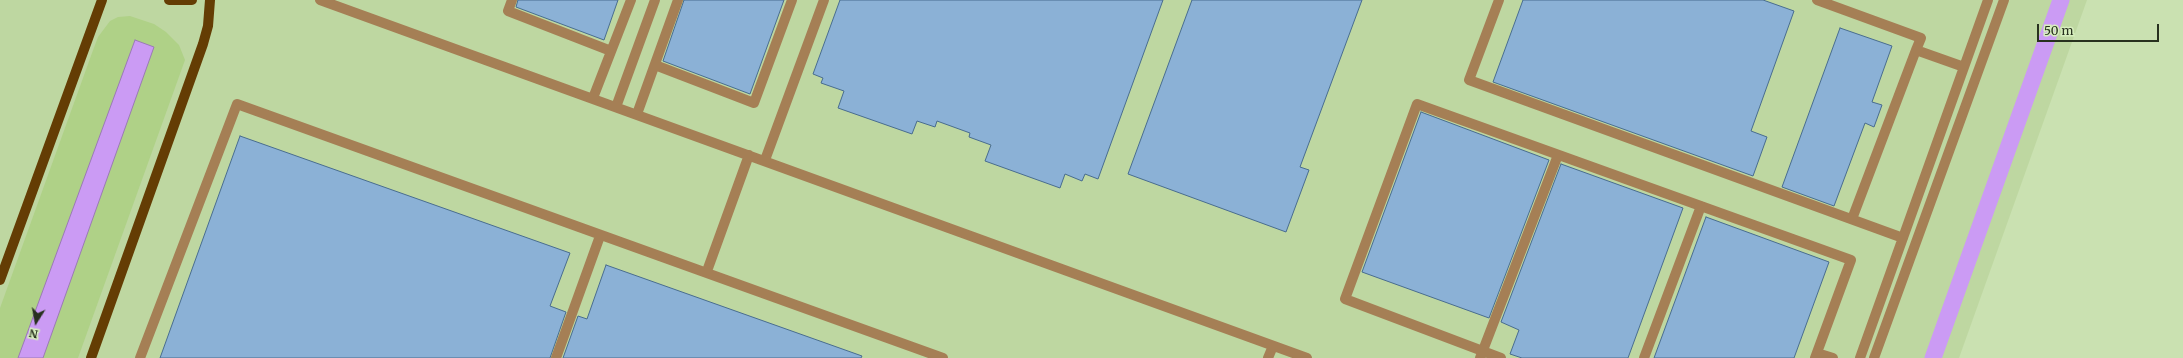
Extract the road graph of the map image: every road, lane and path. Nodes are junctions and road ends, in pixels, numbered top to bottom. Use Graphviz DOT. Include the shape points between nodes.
graph roads {
  1 [pos="102,0"];
  2 [pos="169,0"];
  3 [pos="192,0"];
  4 [pos="210,0"];
  5 [pos="320,0"];
  6 [pos="512,0"];
  7 [pos="631,0"];
  8 [pos="655,0"];
  9 [pos="678,0"];
  10 [pos="792,0"];
  11 [pos="824,0"];
  12 [pos="1499,0"];
  13 [pos="1817,0"];
  14 [pos="1988,0"];
  15 [pos="2004,0"];
  16 [pos="1916,50"];
  17 [pos="611,51"];
  18 [pos="655,66"];
  19 [pos="1964,67"];
  20 [pos="593,98"];
  21 [pos="616,107"];
  22 [pos="637,114"];
  23 [pos="749,154"];
  24 [pos="1558,155"];
  25 [pos="765,160"];
  26 [pos="1701,206"];
  27 [pos="1852,219"];
  28 [pos="600,236"];
  29 [pos="1903,238"];
  30 [pos="707,272"];
  31 [pos="0,280"];
  32 [pos="1273,346"];
  33 [pos="1482,354"];
  34 [pos="1816,355"];
  35 [pos="91,358"];
  36 [pos="140,358"];
  37 [pos="556,358"];
  38 [pos="943,358"];
  39 [pos="1268,358"];
  40 [pos="1307,358"];
  41 [pos="1502,358"];
  42 [pos="1644,358"];
  43 [pos="1833,358"];
  44 [pos="1860,358"];
  45 [pos="1874,358"];
  1 -- 31 [label="main road"];
  2 -- 3 [label="main road"];
  4 -- 35 [label="main road" via="204,39"];
  5 -- 20 [label="street"];
  6 -- 17 [label="street" via="508,11"];
  7 -- 17 [label="street"];
  8 -- 21 [label="street"];
  9 -- 18 [label="street"];
  10 -- 18 [label="street" via="754,103"];
  11 -- 25 [label="street"];
  12 -- 27 [label="street" via="1469,80"];
  13 -- 16 [label="street" via="1921,38"];
  14 -- 19 [label="street"];
  15 -- 45 [label="street"];
  16 -- 19 [label="street"];
  16 -- 27 [label="street"];
  17 -- 20 [label="street"];
  18 -- 22 [label="street"];
  19 -- 29 [label="street"];
  20 -- 21 [label="street"];
  21 -- 22 [label="street"];
  22 -- 23 [label="street"];
  23 -- 25 [label="street"];
  23 -- 30 [label="street"];
  24 -- 26 [label="street"];
  24 -- 33 [label="street"];
  24 -- 33 [label="street" via="1417,104 1345,299"];
  25 -- 32 [label="street"];
  26 -- 34 [label="street" via="1851,260"];
  26 -- 42 [label="street"];
  27 -- 29 [label="street"];
  28 -- 30 [label="street"];
  28 -- 36 [label="street" via="237,104"];
  28 -- 37 [label="street"];
  29 -- 44 [label="street"];
  30 -- 38 [label="street"];
  32 -- 39 [label="street"];
  32 -- 40 [label="street"];
  33 -- 41 [label="street"];
  34 -- 43 [label="street"];
}
